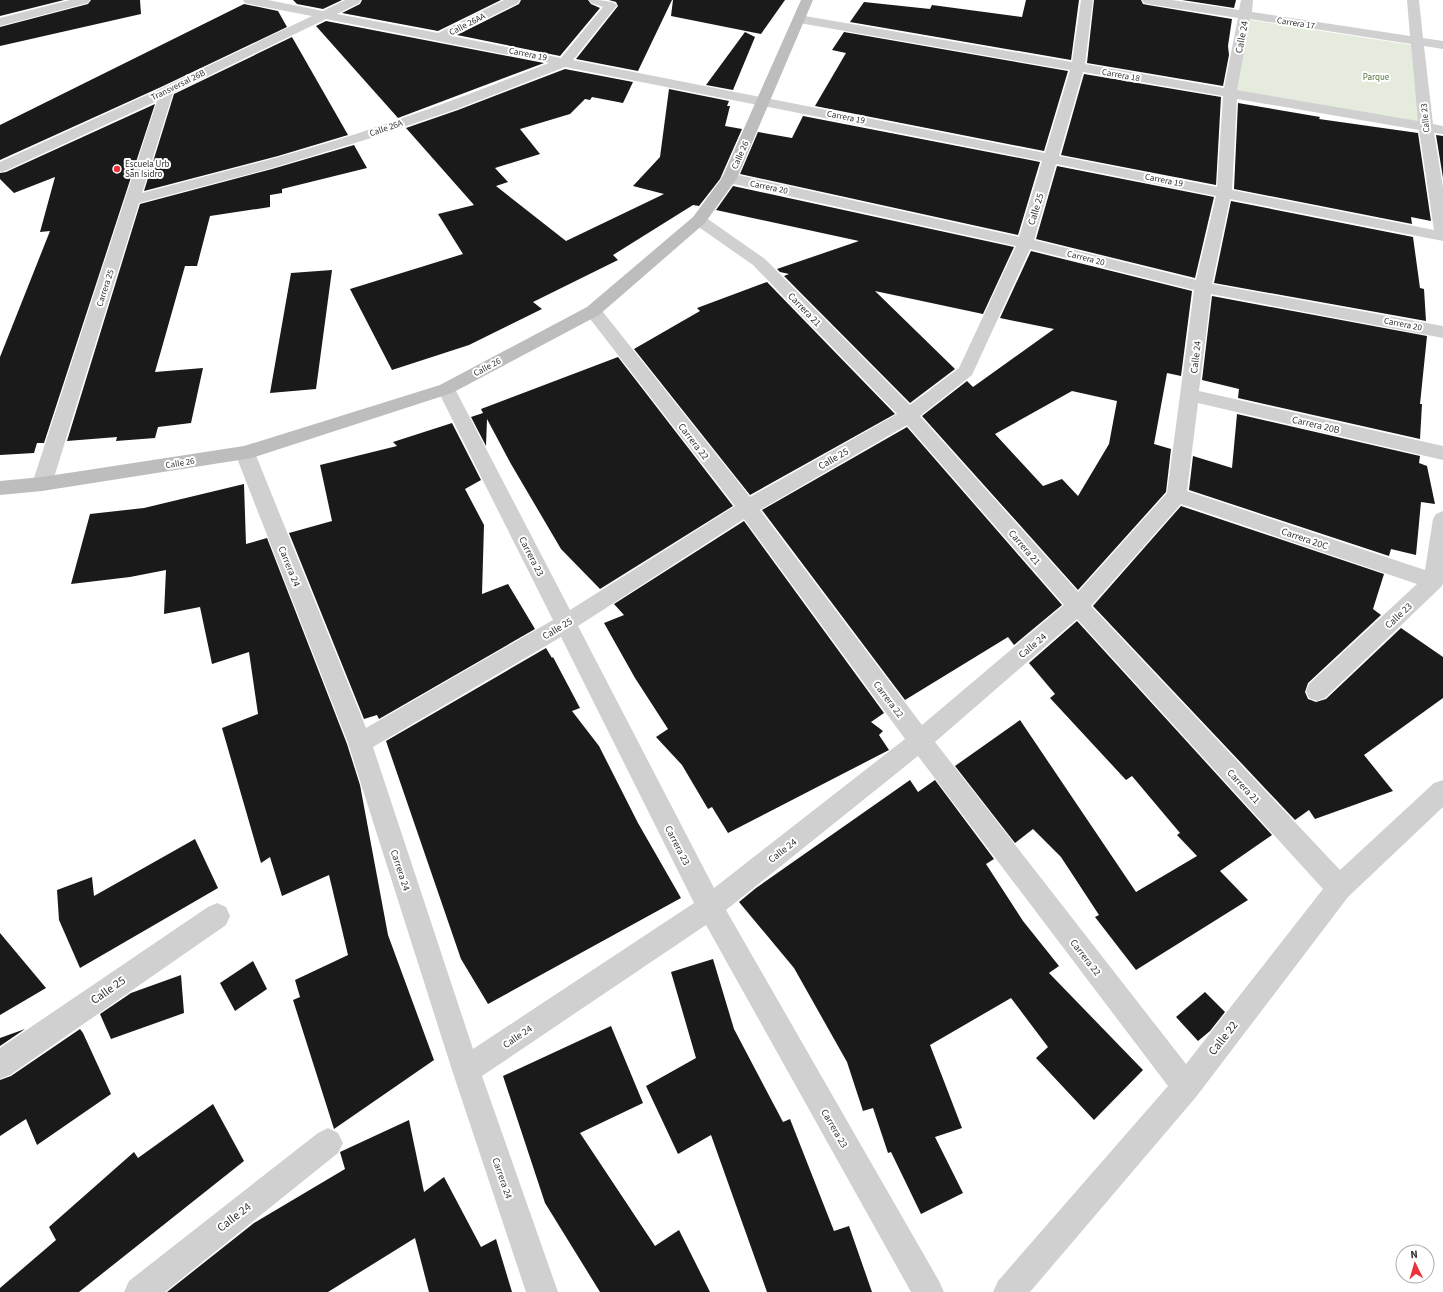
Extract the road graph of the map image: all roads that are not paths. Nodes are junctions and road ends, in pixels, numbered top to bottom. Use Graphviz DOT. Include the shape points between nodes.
graph roads {
  1 [pos="84,0"];
  2 [pos="248,0"];
  3 [pos="355,0"];
  4 [pos="514,0"];
  5 [pos="595,0"];
  6 [pos="807,0"];
  7 [pos="1087,0"];
  8 [pos="1148,0"];
  9 [pos="1413,0"];
  10 [pos="1246,8"];
  11 [pos="322,16"];
  12 [pos="799,19"];
  13 [pos="0,22"];
  14 [pos="441,37"];
  15 [pos="1418,42"];
  16 [pos="1443,46"];
  17 [pos="565,62"];
  18 [pos="1078,67"];
  19 [pos="167,91"];
  20 [pos="1230,93"];
  21 [pos="764,101"];
  22 [pos="1426,127"];
  23 [pos="1443,130"];
  24 [pos="1050,158"];
  25 [pos="0,168"];
  26 [pos="729,178"];
  27 [pos="1224,192"];
  28 [pos="132,200"];
  29 [pos="698,220"];
  30 [pos="1443,235"];
  31 [pos="1025,244"];
  32 [pos="1203,287"];
  33 [pos="593,311"];
  34 [pos="1443,332"];
  35 [pos="446,389"];
  36 [pos="1190,395"];
  37 [pos="909,415"];
  38 [pos="245,453"];
  39 [pos="1443,453"];
  40 [pos="42,484"];
  41 [pos="0,488"];
  42 [pos="1177,495"];
  43 [pos="746,508"];
  44 [pos="1443,519"];
  45 [pos="1434,581"];
  46 [pos="1078,606"];
  47 [pos="566,623"];
  48 [pos="1316,691"];
  49 [pos="920,741"];
  50 [pos="360,743"];
  51 [pos="1443,791"];
  52 [pos="1339,888"];
  53 [pos="710,907"];
  54 [pos="217,916"];
  55 [pos="0,1065"];
  56 [pos="466,1070"];
  57 [pos="1186,1087"];
  58 [pos="328,1143"];
  59 [pos="140,1292"];
  60 [pos="542,1292"];
  61 [pos="928,1292"];
  62 [pos="1009,1292"];
  1 -- 13 [label="street"];
  2 -- 11 [label="street, Carrera 19"];
  3 -- 11 [label="street, Transversal 26B"];
  4 -- 14 [label="street, Calle 26AA"];
  5 -- 17 [label="street" via="611,4"];
  6 -- 12 [label="main road, Calle 26"];
  7 -- 18 [label="street, Calle 25"];
  8 -- 10 [label="street, Carrera 17"];
  9 -- 15 [label="street, Calle 23"];
  10 -- 15 [label="street, Carrera 17"];
  10 -- 20 [label="street, Calle 24"];
  11 -- 14 [label="street, Carrera 19"];
  11 -- 19 [label="street, Transversal 26B"];
  12 -- 18 [label="street, Carrera 18"];
  12 -- 21 [label="main road, Calle 26"];
  14 -- 17 [label="street, Carrera 19"];
  15 -- 16 [label="street, Carrera 17"];
  15 -- 22 [label="street, Calle 23"];
  17 -- 21 [label="street, Carrera 19"];
  17 -- 28 [label="street, Calle 26A" via="452,106 363,136 267,165"];
  18 -- 20 [label="street, Carrera 18"];
  18 -- 24 [label="street, Calle 25"];
  19 -- 25 [label="street, Transversal 26B"];
  19 -- 28 [label="street, Carrera 25"];
  20 -- 22 [label="street, Carrera 18"];
  20 -- 27 [label="street, Calle 24"];
  21 -- 24 [label="street, Carrera 19"];
  21 -- 26 [label="main road, Calle 26"];
  22 -- 23 [label="street, Carrera 18"];
  22 -- 30 [label="street, Calle 23"];
  24 -- 27 [label="street, Carrera 19"];
  24 -- 31 [label="street, Calle 25"];
  26 -- 29 [label="main road, Calle 26"];
  26 -- 31 [label="street, Carrera 20"];
  27 -- 30 [label="street, Carrera 19"];
  27 -- 32 [label="street, Calle 24"];
  28 -- 40 [label="street, Carrera 25"];
  29 -- 33 [label="main road, Calle 26"];
  29 -- 37 [label="street, Carrera 21" via="759,262"];
  31 -- 32 [label="street, Carrera 20"];
  31 -- 37 [label="street, Calle 25" via="966,371"];
  32 -- 34 [label="street, Carrera 20"];
  32 -- 36 [label="street, Calle 24"];
  33 -- 35 [label="main road, Calle 26"];
  33 -- 43 [label="street, Carrera 22"];
  35 -- 38 [label="main road, Calle 26"];
  35 -- 47 [label="street, Carrera 23"];
  36 -- 39 [label="street, Carrera 20B"];
  36 -- 42 [label="street, Calle 24"];
  37 -- 43 [label="street, Calle 25"];
  37 -- 46 [label="street, Carrera 21"];
  38 -- 40 [label="main road, Calle 26"];
  38 -- 50 [label="street, Carrera 24"];
  40 -- 41 [label="main road, Calle 26"];
  42 -- 45 [label="street, Carrera 20C"];
  42 -- 46 [label="street, Calle 24"];
  43 -- 47 [label="street, Calle 25"];
  43 -- 49 [label="street, Carrera 22"];
  44 -- 45 [label="street"];
  45 -- 48 [label="street, Calle 23"];
  46 -- 49 [label="street, Calle 24"];
  46 -- 52 [label="street, Carrera 21"];
  47 -- 50 [label="street, Calle 25"];
  47 -- 53 [label="street, Carrera 23"];
  49 -- 53 [label="street, Calle 24"];
  49 -- 57 [label="street, Carrera 22"];
  50 -- 56 [label="street, Carrera 24"];
  51 -- 52 [label="street, Calle 22"];
  52 -- 57 [label="street, Calle 22"];
  53 -- 56 [label="street, Calle 24"];
  53 -- 61 [label="street, Carrera 23"];
  54 -- 55 [label="street, Calle 25"];
  56 -- 60 [label="street, Carrera 24"];
  57 -- 62 [label="street, Calle 22"];
  58 -- 59 [label="street, Calle 24"];
}
